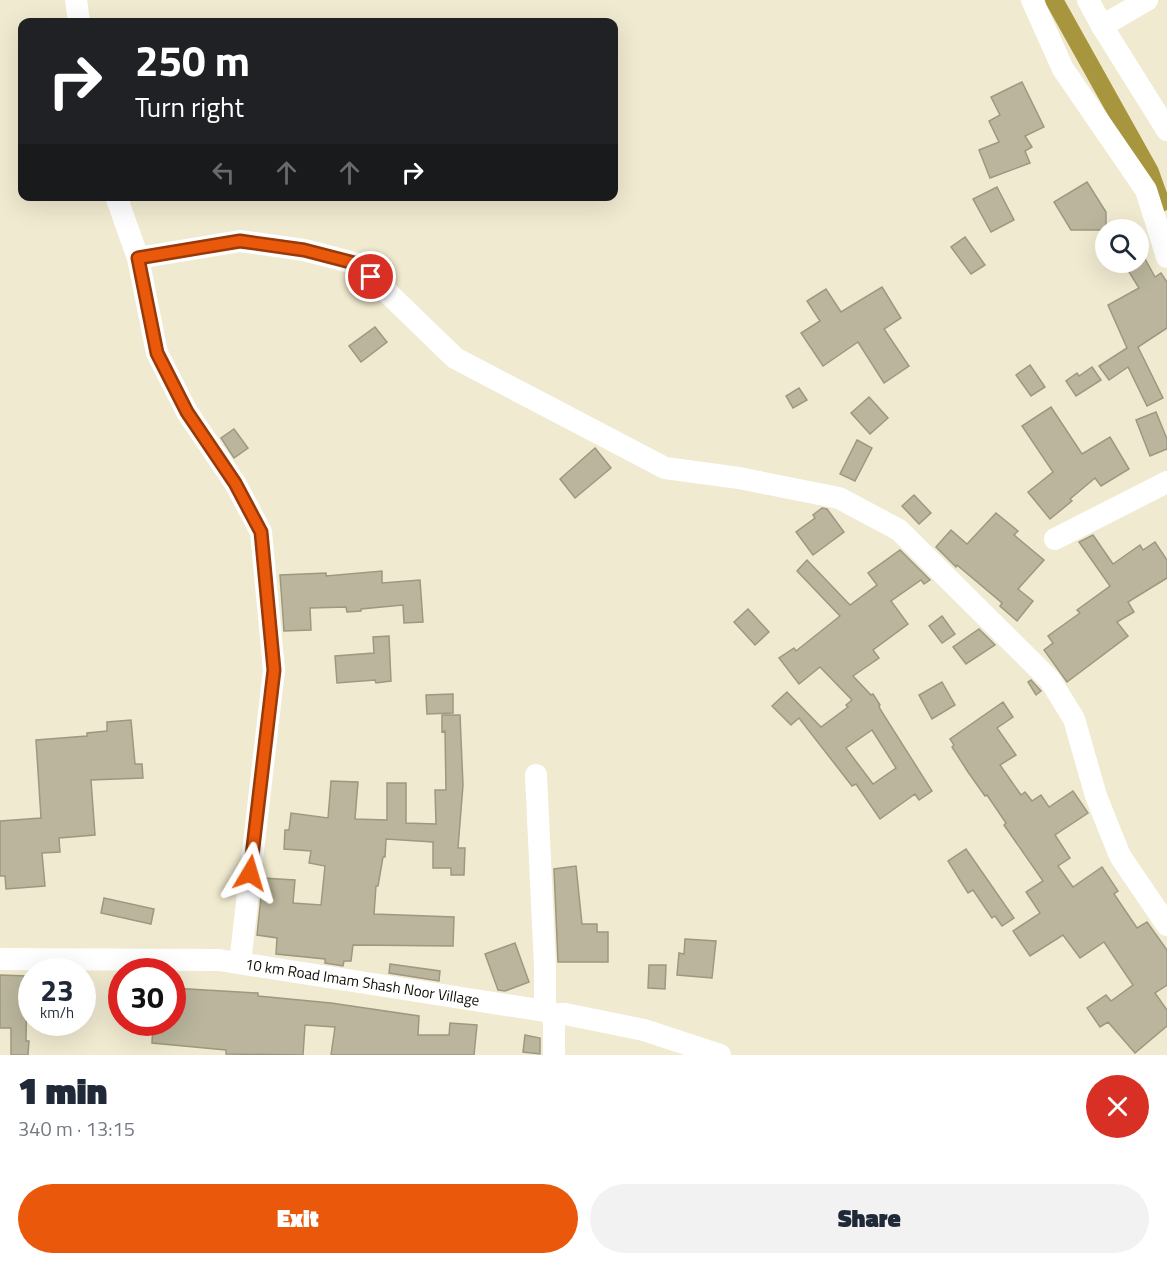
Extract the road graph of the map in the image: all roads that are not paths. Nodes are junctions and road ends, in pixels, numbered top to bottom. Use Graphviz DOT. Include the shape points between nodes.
graph roads {
  1 [pos="76,0"];
  2 [pos="1032,0"];
  3 [pos="1088,0"];
  4 [pos="1148,0"];
  5 [pos="78,18"];
  6 [pos="1102,26"];
  7 [pos="1167,130"];
  8 [pos="118,201"];
  9 [pos="1167,257"];
  10 [pos="138,258"];
  11 [pos="1167,482"];
  12 [pos="1055,539"];
  13 [pos="536,775"];
  14 [pos="1167,925"];
  15 [pos="0,958"];
  16 [pos="240,963"];
  17 [pos="549,1012"];
  18 [pos="554,1055"];
  19 [pos="720,1055"];
  1 -- 5 [label="street"];
  2 -- 9 [label="street" via="1063,69 1146,190"];
  3 -- 6 [label="street"];
  4 -- 6 [label="street"];
  6 -- 7 [label="street"];
  8 -- 10 [label="street"];
  10 -- 14 [label="street" via="240,241 304,250 358,264 455,358 665,468 839,498 899,530 1050,680 1074,719 1096,796 1120,856"];
  10 -- 16 [label="street" via="157,353 187,412 235,483 261,532 274,670"];
  11 -- 12 [label="street"];
  13 -- 17 [label="street"];
  15 -- 16 [label="street, 10 km Road Imam Shash Noor Village"];
  16 -- 17 [label="street, 10 km Road Imam Shash Noor Village"];
  17 -- 18 [label="street"];
  17 -- 19 [label="street, 10 km Road Imam Shash Noor Village" via="644,1030"];
}
